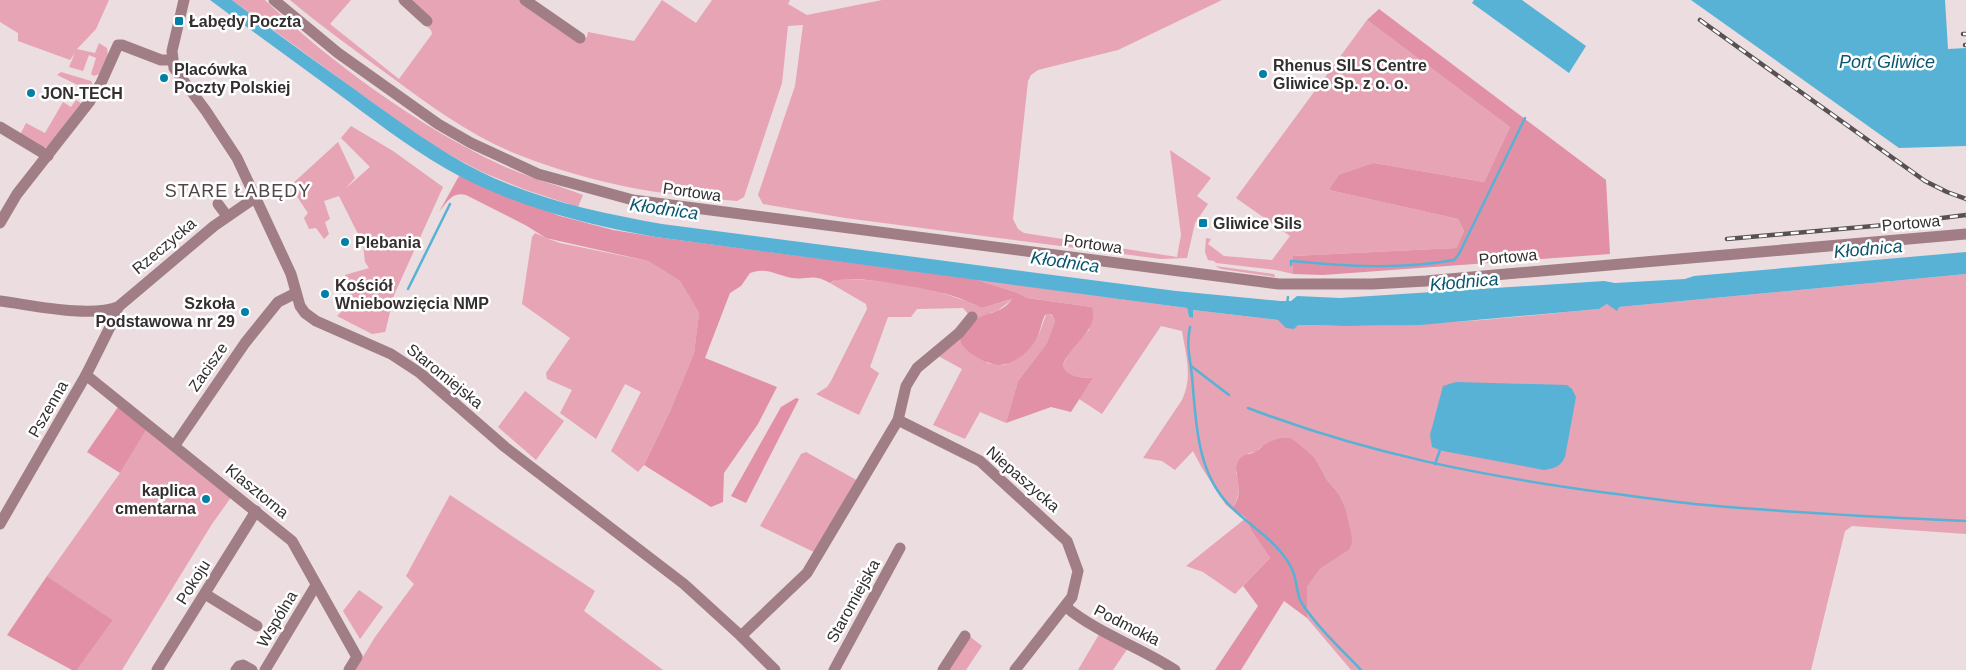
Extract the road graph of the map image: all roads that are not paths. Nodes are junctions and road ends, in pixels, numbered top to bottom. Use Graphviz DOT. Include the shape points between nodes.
graph roads {
  1 [pos="184,0"];
  2 [pos="274,0"];
  3 [pos="404,0"];
  4 [pos="525,0"];
  5 [pos="427,21"];
  6 [pos="580,38"];
  7 [pos="172,60"];
  8 [pos="0,127"];
  9 [pos="48,156"];
  10 [pos="256,197"];
  11 [pos="218,204"];
  12 [pos="227,216"];
  13 [pos="0,223"];
  14 [pos="1966,234"];
  15 [pos="296,293"];
  16 [pos="0,302"];
  17 [pos="118,307"];
  18 [pos="972,318"];
  19 [pos="86,375"];
  20 [pos="898,420"];
  21 [pos="174,445"];
  22 [pos="256,511"];
  23 [pos="0,524"];
  24 [pos="900,548"];
  25 [pos="316,585"];
  26 [pos="205,594"];
  27 [pos="1066,607"];
  28 [pos="257,626"];
  29 [pos="741,636"];
  30 [pos="965,636"];
  31 [pos="158,670"];
  32 [pos="236,670"];
  33 [pos="252,670"];
  34 [pos="266,670"];
  35 [pos="349,670"];
  36 [pos="774,670"];
  37 [pos="834,670"];
  38 [pos="943,670"];
  39 [pos="1016,670"];
  40 [pos="1175,670"];
  1 -- 7 [label="street"];
  2 -- 14 [label="street, Portowa" via="352,64 471,143 538,174 633,200 1279,284 1426,281"];
  3 -- 5 [label="street"];
  4 -- 6 [label="street"];
  7 -- 9 [label="street" via="161,60 118,45 95,93"];
  7 -- 10 [label="street, Staromiejska" via="174,68 237,158"];
  8 -- 9 [label="street"];
  9 -- 13 [label="street" via="17,194"];
  10 -- 12 [label="street, Rzeczycka"];
  10 -- 15 [label="street, Staromiejska" via="291,274"];
  11 -- 12 [label="street"];
  12 -- 17 [label="street, Rzeczycka"];
  15 -- 21 [label="street, Zacisze" via="278,302 244,343"];
  15 -- 29 [label="street, Staromiejska" via="301,309 310,318 379,348 420,373 516,456 684,584"];
  16 -- 17 [label="street" via="78,311"];
  17 -- 19 [label="street, Pszenna"];
  18 -- 20 [label="street" via="918,368 906,386"];
  19 -- 21 [label="street, Klasztorna"];
  19 -- 23 [label="street, Pszenna"];
  20 -- 27 [label="street, Niepaszycka" via="980,461 1067,541 1078,571 1072,597"];
  20 -- 29 [label="street" via="807,573"];
  21 -- 22 [label="street, Klasztorna"];
  22 -- 25 [label="street, Klasztorna" via="292,541"];
  22 -- 26 [label="street, Pokoju"];
  24 -- 37 [label="street, Staromiejska"];
  25 -- 34 [label="street, Wspólna"];
  25 -- 35 [label="street, Klasztorna" via="357,657"];
  26 -- 28 [label="street"];
  26 -- 31 [label="street, Pokoju"];
  27 -- 39 [label="street, Niepaszycka"];
  27 -- 40 [label="street, Podmokła" via="1090,625"];
  29 -- 36 [label="street, Staromiejska"];
  30 -- 38 [label="street"];
  32 -- 33 [label="street" via="243,665"];
}
